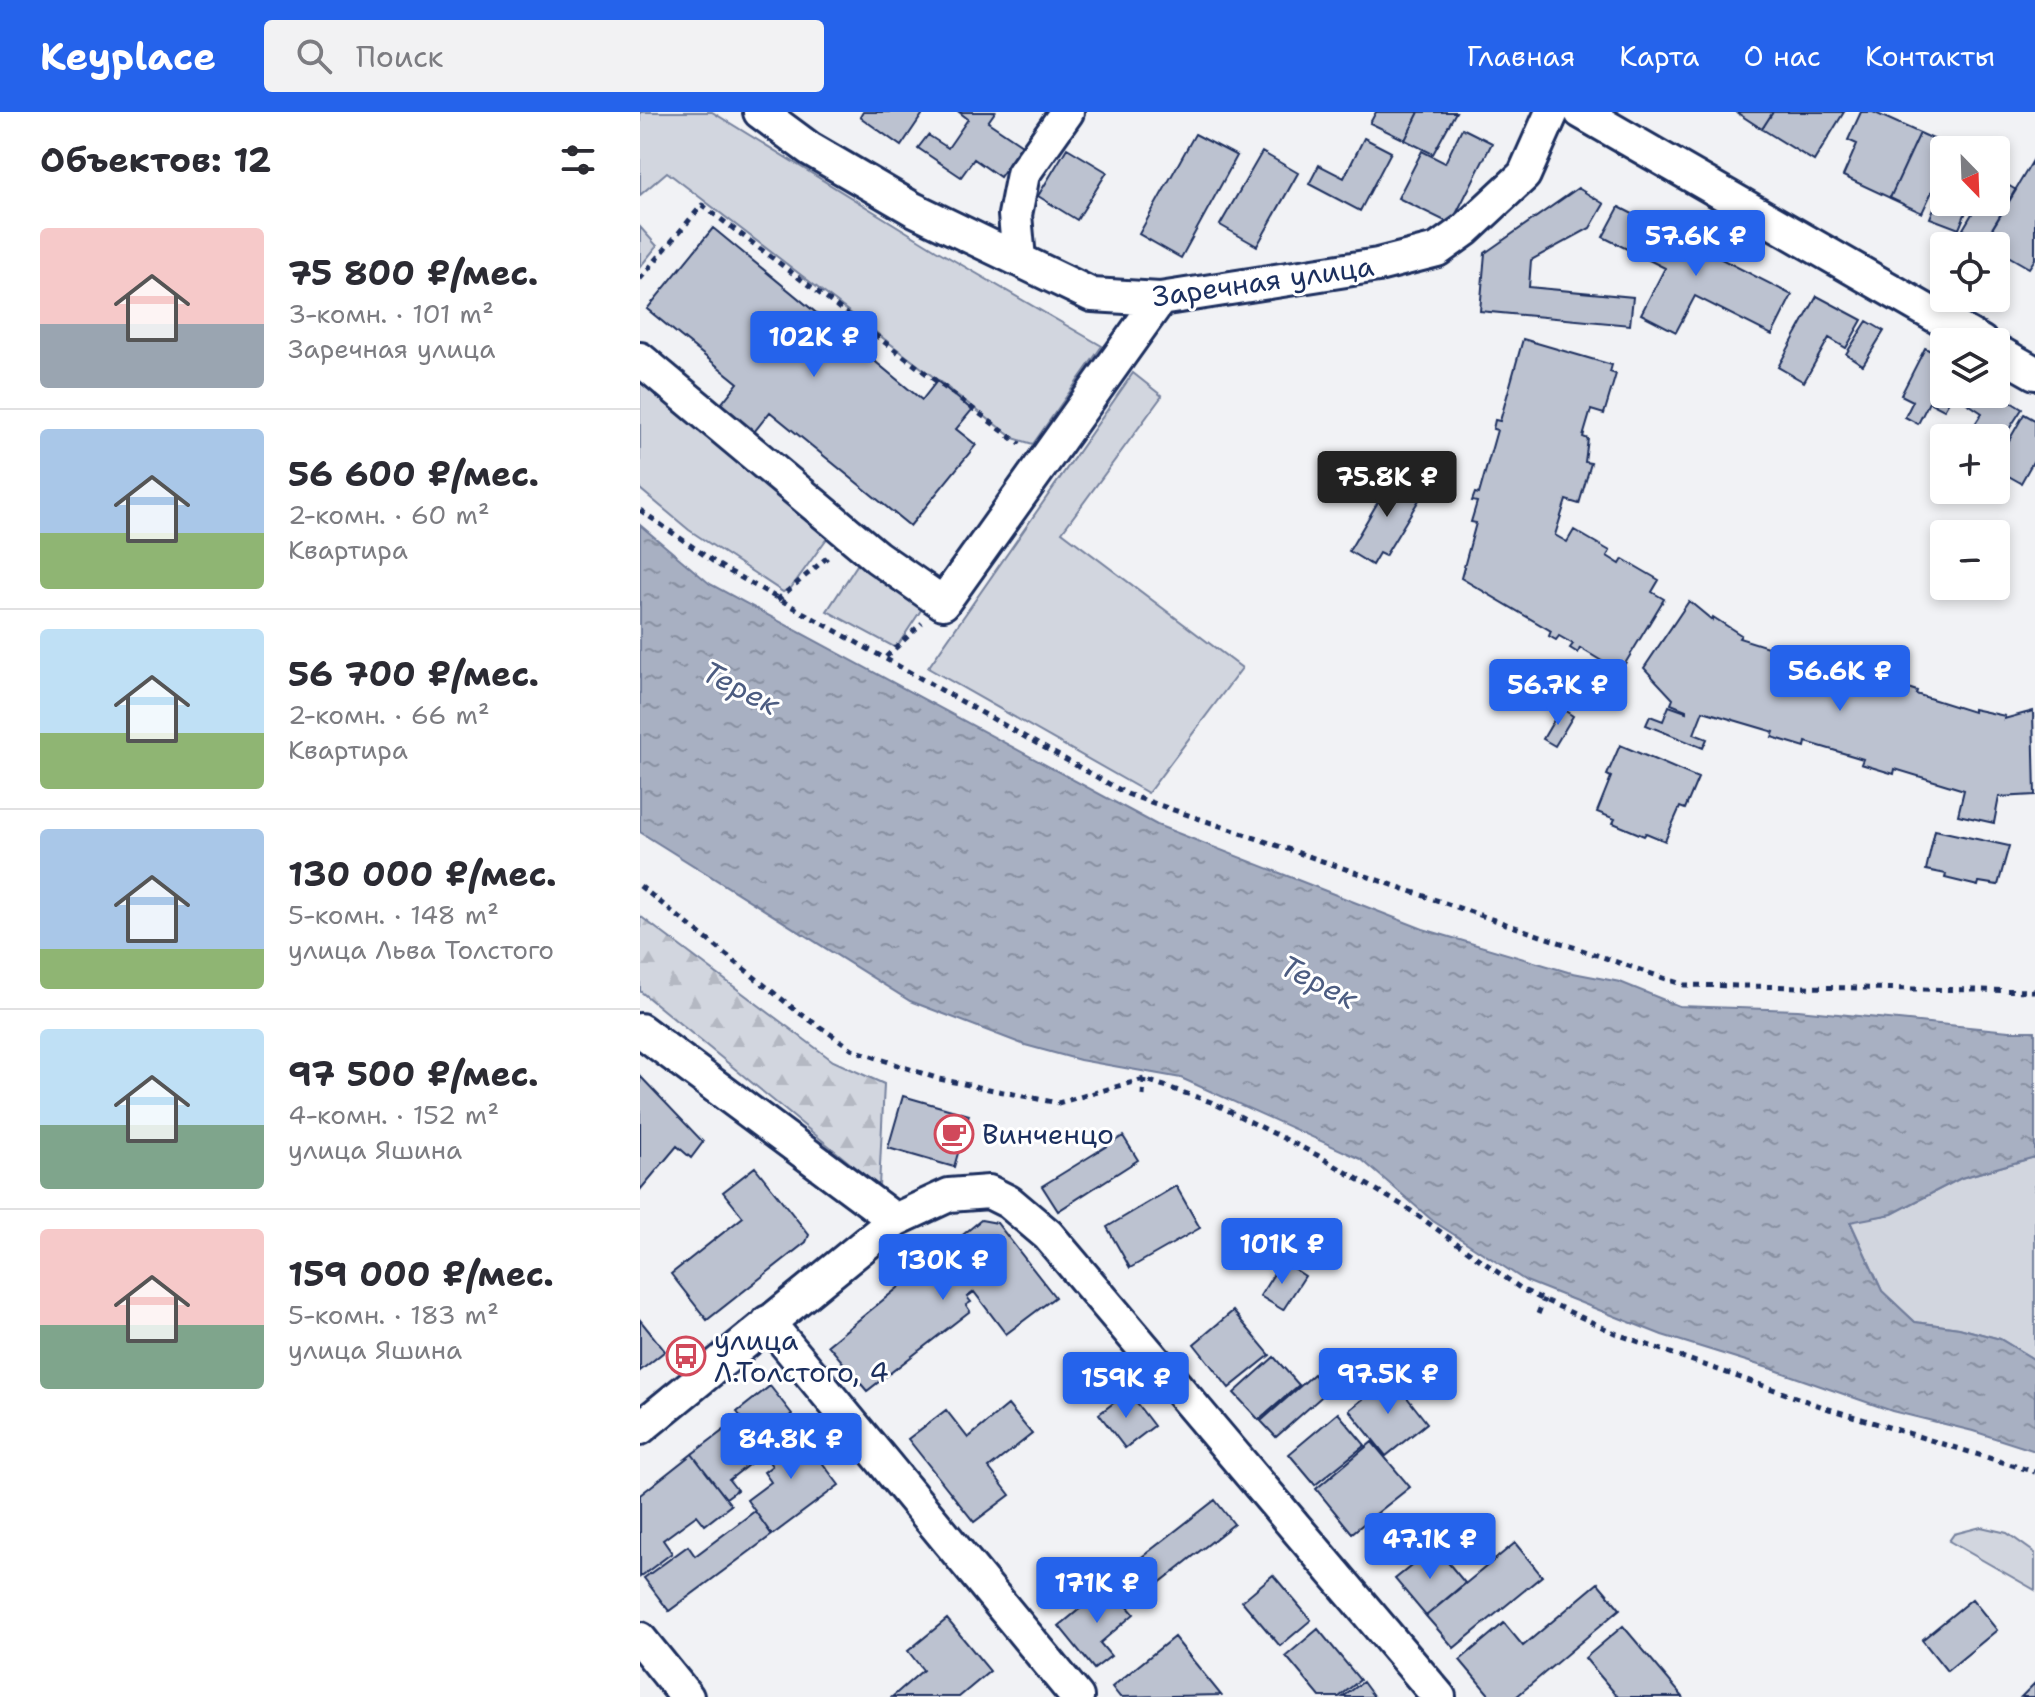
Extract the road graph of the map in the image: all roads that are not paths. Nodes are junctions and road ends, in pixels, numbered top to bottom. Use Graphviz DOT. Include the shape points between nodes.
graph roads {
  1 [pos="760,112"];
  2 [pos="1067,112"];
  3 [pos="1552,112"];
  4 [pos="1581,112"];
  5 [pos="1019,259"];
  6 [pos="1160,299"];
  7 [pos="1957,328"];
  8 [pos="640,359"];
  9 [pos="2010,359"];
  10 [pos="2035,373"];
  11 [pos="640,1030"];
  12 [pos="895,1220"];
  13 [pos="768,1322"];
  14 [pos="640,1428"];
  15 [pos="640,1639"];
  16 [pos="687,1697"];
  17 [pos="1077,1697"];
  18 [pos="1439,1697"];
  1 -- 5 [label="street, Заречная улица" via="810,149 913,209"];
  2 -- 5 [label="street" via="1023,174 1015,215"];
  3 -- 6 [label="street, Заречная улица" via="1524,175 1437,250 1378,265"];
  4 -- 7 [label="street"];
  5 -- 6 [label="street, Заречная улица" via="1092,295"];
  6 -- 8 [label="street" via="943,603 852,536"];
  9 -- 10 [label="street"];
  11 -- 12 [label="street"];
  12 -- 13 [label="street"];
  12 -- 18 [label="street" via="966,1192 989,1192 1032,1218"];
  13 -- 14 [label="street"];
  13 -- 17 [label="street"];
  15 -- 16 [label="street"];
}
